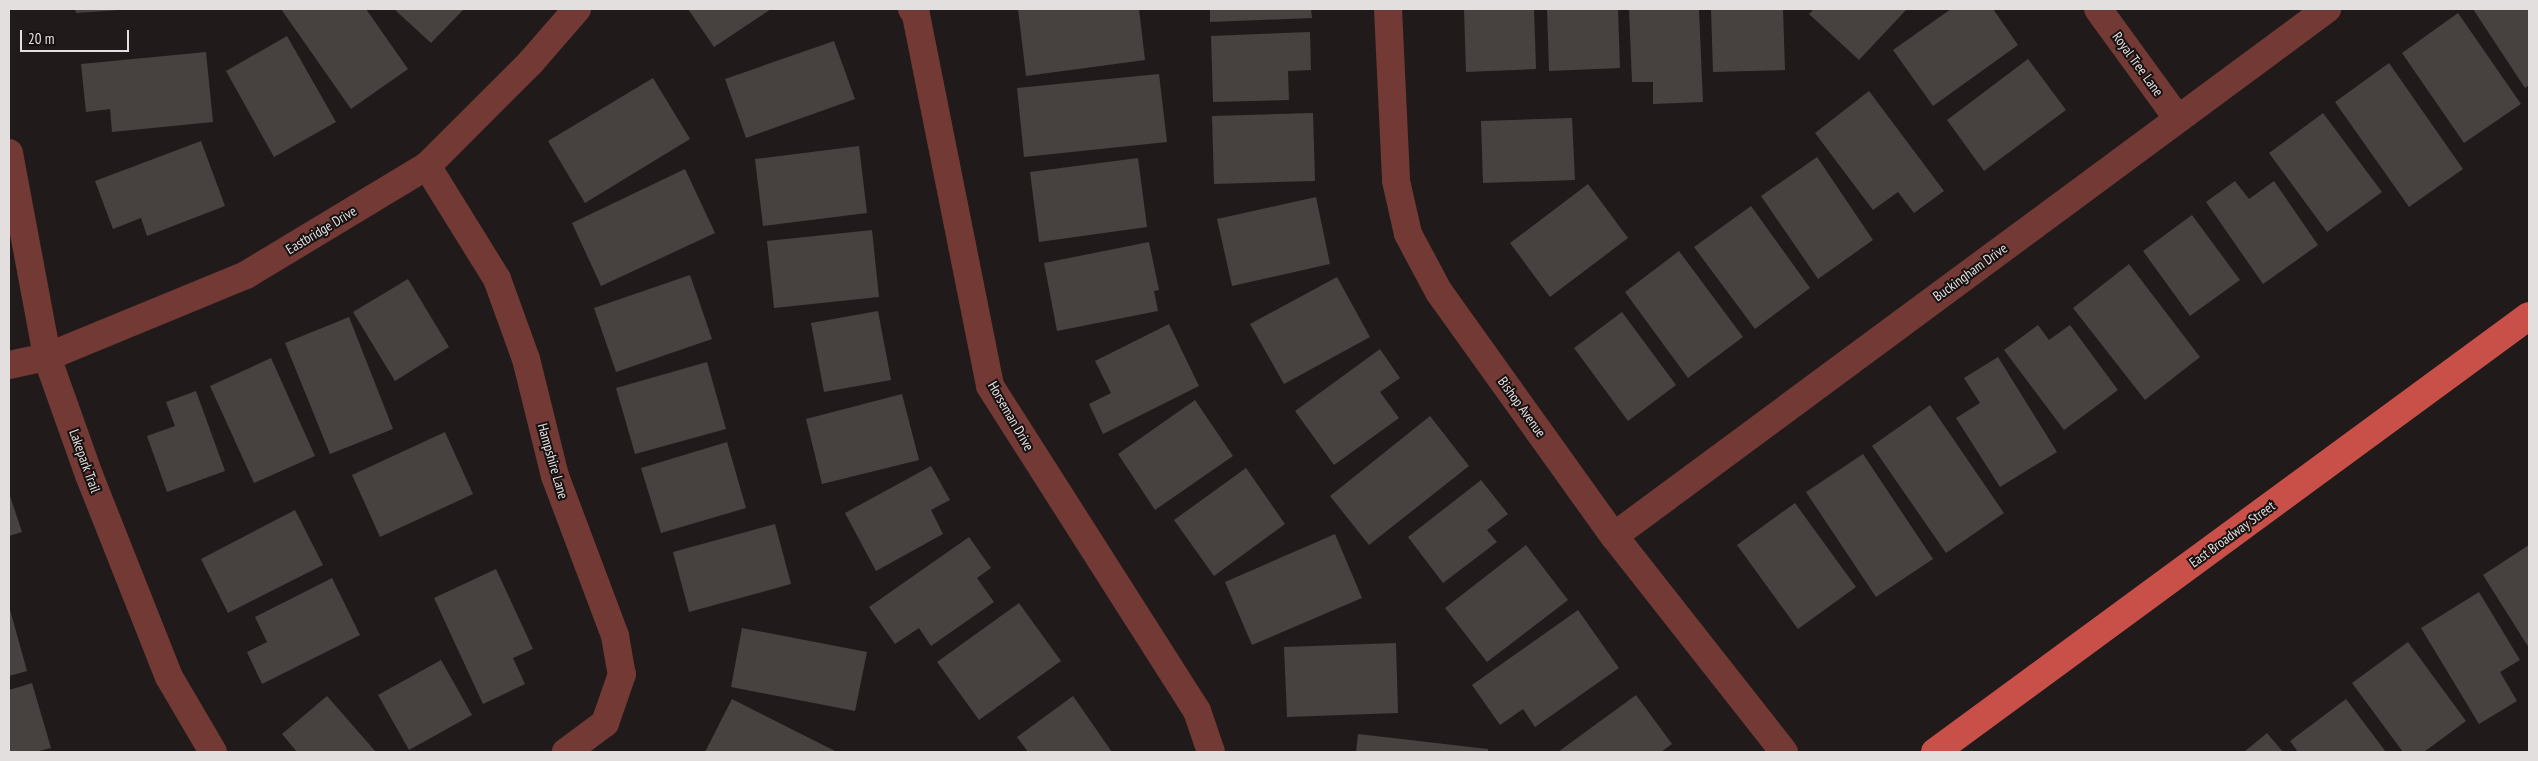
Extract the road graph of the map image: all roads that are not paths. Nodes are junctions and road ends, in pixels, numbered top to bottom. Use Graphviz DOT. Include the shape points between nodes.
graph roads {
  1 [pos="578,9"];
  2 [pos="912,9"];
  3 [pos="1388,9"];
  4 [pos="2098,9"];
  5 [pos="2327,9"];
  6 [pos="2178,119"];
  7 [pos="9,153"];
  8 [pos="427,166"];
  9 [pos="2529,316"];
  10 [pos="47,357"];
  11 [pos="9,365"];
  12 [pos="1614,536"];
  13 [pos="213,752"];
  14 [pos="566,752"];
  15 [pos="1211,752"];
  16 [pos="1784,752"];
  17 [pos="1935,752"];
  1 -- 8 [label="street, Eastbridge Drive" via="531,62"];
  2 -- 15 [label="street, Horseman Drive" via="916,15 990,386 1197,711"];
  3 -- 12 [label="street, Bishop Avenue" via="1396,181 1408,234 1439,292"];
  4 -- 6 [label="street, Royal Tree Lane"];
  5 -- 6 [label="street, Buckingham Drive"];
  6 -- 12 [label="street, Buckingham Drive"];
  7 -- 10 [label="street, Lakepark Trail"];
  8 -- 10 [label="street, Eastbridge Drive" via="246,275"];
  8 -- 14 [label="street, Hampshire Lane" via="497,279 526,358 555,476 615,636 622,674 605,723"];
  9 -- 17 [label="main road, East Broadway Street"];
  10 -- 11 [label="street, Eastbridge Drive"];
  10 -- 13 [label="street, Lakepark Trail" via="89,475 169,677"];
  12 -- 16 [label="street, Bishop Avenue"];
}
